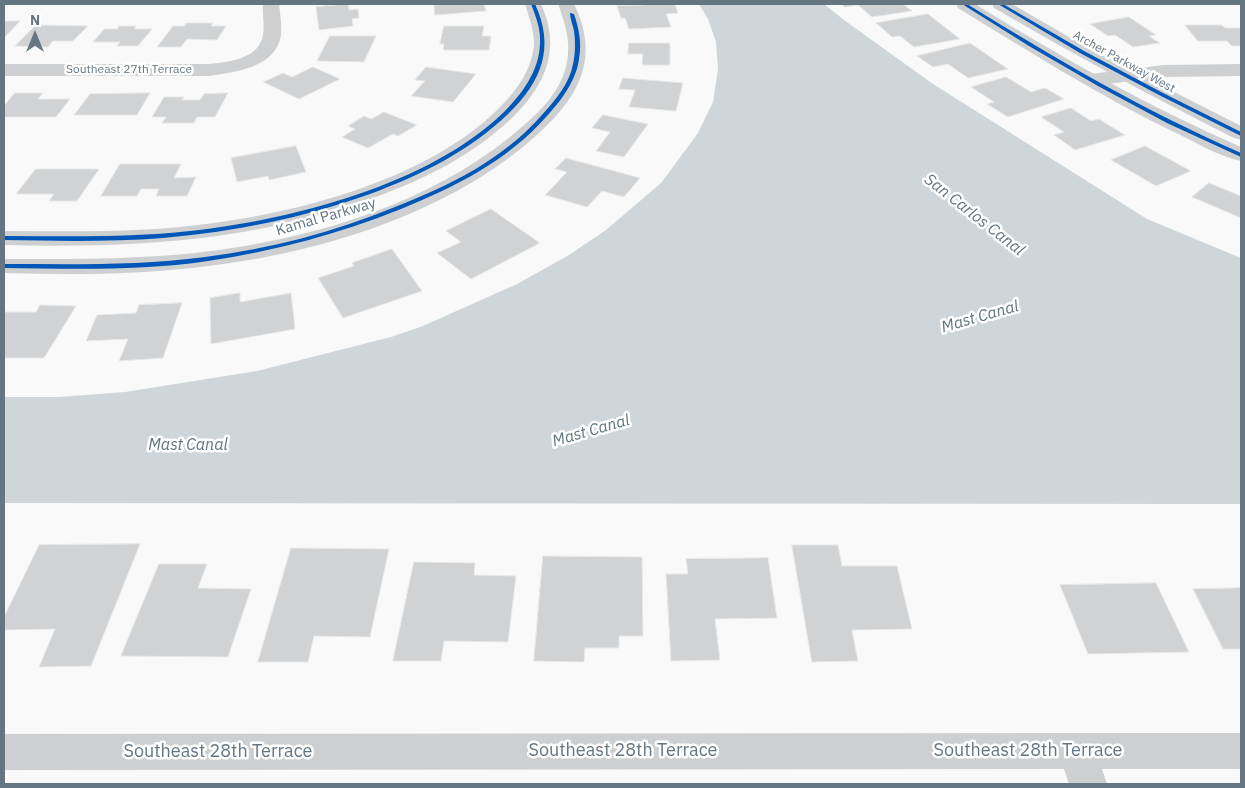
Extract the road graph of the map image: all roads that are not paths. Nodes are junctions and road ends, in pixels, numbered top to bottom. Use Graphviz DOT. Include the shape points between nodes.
graph roads {
  1 [pos="271,4"];
  2 [pos="533,4"];
  3 [pos="566,4"];
  4 [pos="964,4"];
  5 [pos="1000,4"];
  6 [pos="4,70"];
  7 [pos="1241,70"];
  8 [pos="1127,74"];
  9 [pos="1091,80"];
  10 [pos="1241,134"];
  11 [pos="1241,155"];
  12 [pos="4,238"];
  13 [pos="4,266"];
  14 [pos="1241,751"];
  15 [pos="4,752"];
  16 [pos="1083,768"];
  1 -- 6 [label="street, Southeast 27th Terrace" via="272,39 268,49 252,61 231,67 209,70"];
  2 -- 12 [label="street, Kamal Parkway" via="542,23 543,50 532,81 504,116 429,167 319,209 229,228 124,238"];
  3 -- 13 [label="street, Kamal Parkway" via="577,28 579,44 572,78 562,95 539,123 514,145 431,195 355,225 313,237 201,260 133,266"];
  4 -- 9 [label="street"];
  5 -- 8 [label="street, Archer Parkway West"];
  7 -- 8 [label="street"];
  8 -- 9 [label="street"];
  8 -- 10 [label="street, Archer Parkway West"];
  9 -- 11 [label="street" via="1165,120"];
  14 -- 16 [label="street, Southeast 28th Terrace"];
  15 -- 16 [label="street, Southeast 28th Terrace"];
}
